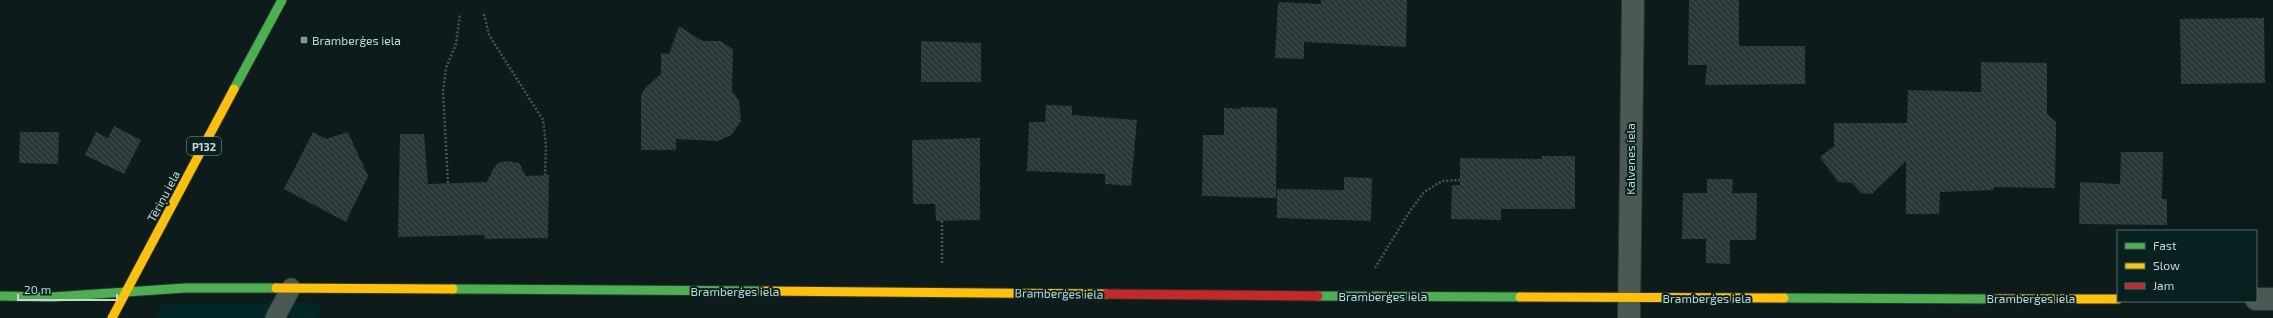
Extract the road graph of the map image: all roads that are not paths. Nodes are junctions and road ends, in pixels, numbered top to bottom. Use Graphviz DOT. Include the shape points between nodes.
graph roads {
  1 [pos="282,0"];
  2 [pos="1633,0"];
  3 [pos="291,288"];
  4 [pos="126,291"];
  5 [pos="0,296"];
  6 [pos="2117,299"];
  7 [pos="2257,299"];
  8 [pos="2273,299"];
  9 [pos="1629,308"];
  10 [pos="112,318"];
  11 [pos="275,318"];
  1 -- 4 [label="street, Tēriņu iela / P132"];
  2 -- 9 [label="street, Kalvenes iela"];
  3 -- 4 [label="street, Bramberģes iela"];
  3 -- 9 [label="street, Bramberģes iela" via="942,293"];
  3 -- 11 [label="lane"];
  4 -- 5 [label="street, Bramberģes iela" via="52,296"];
  4 -- 10 [label="street, Tēriņu iela / P132"];
  6 -- 9 [label="street, Bramberģes iela"];
  7 -- 8 [label="street"];
}
